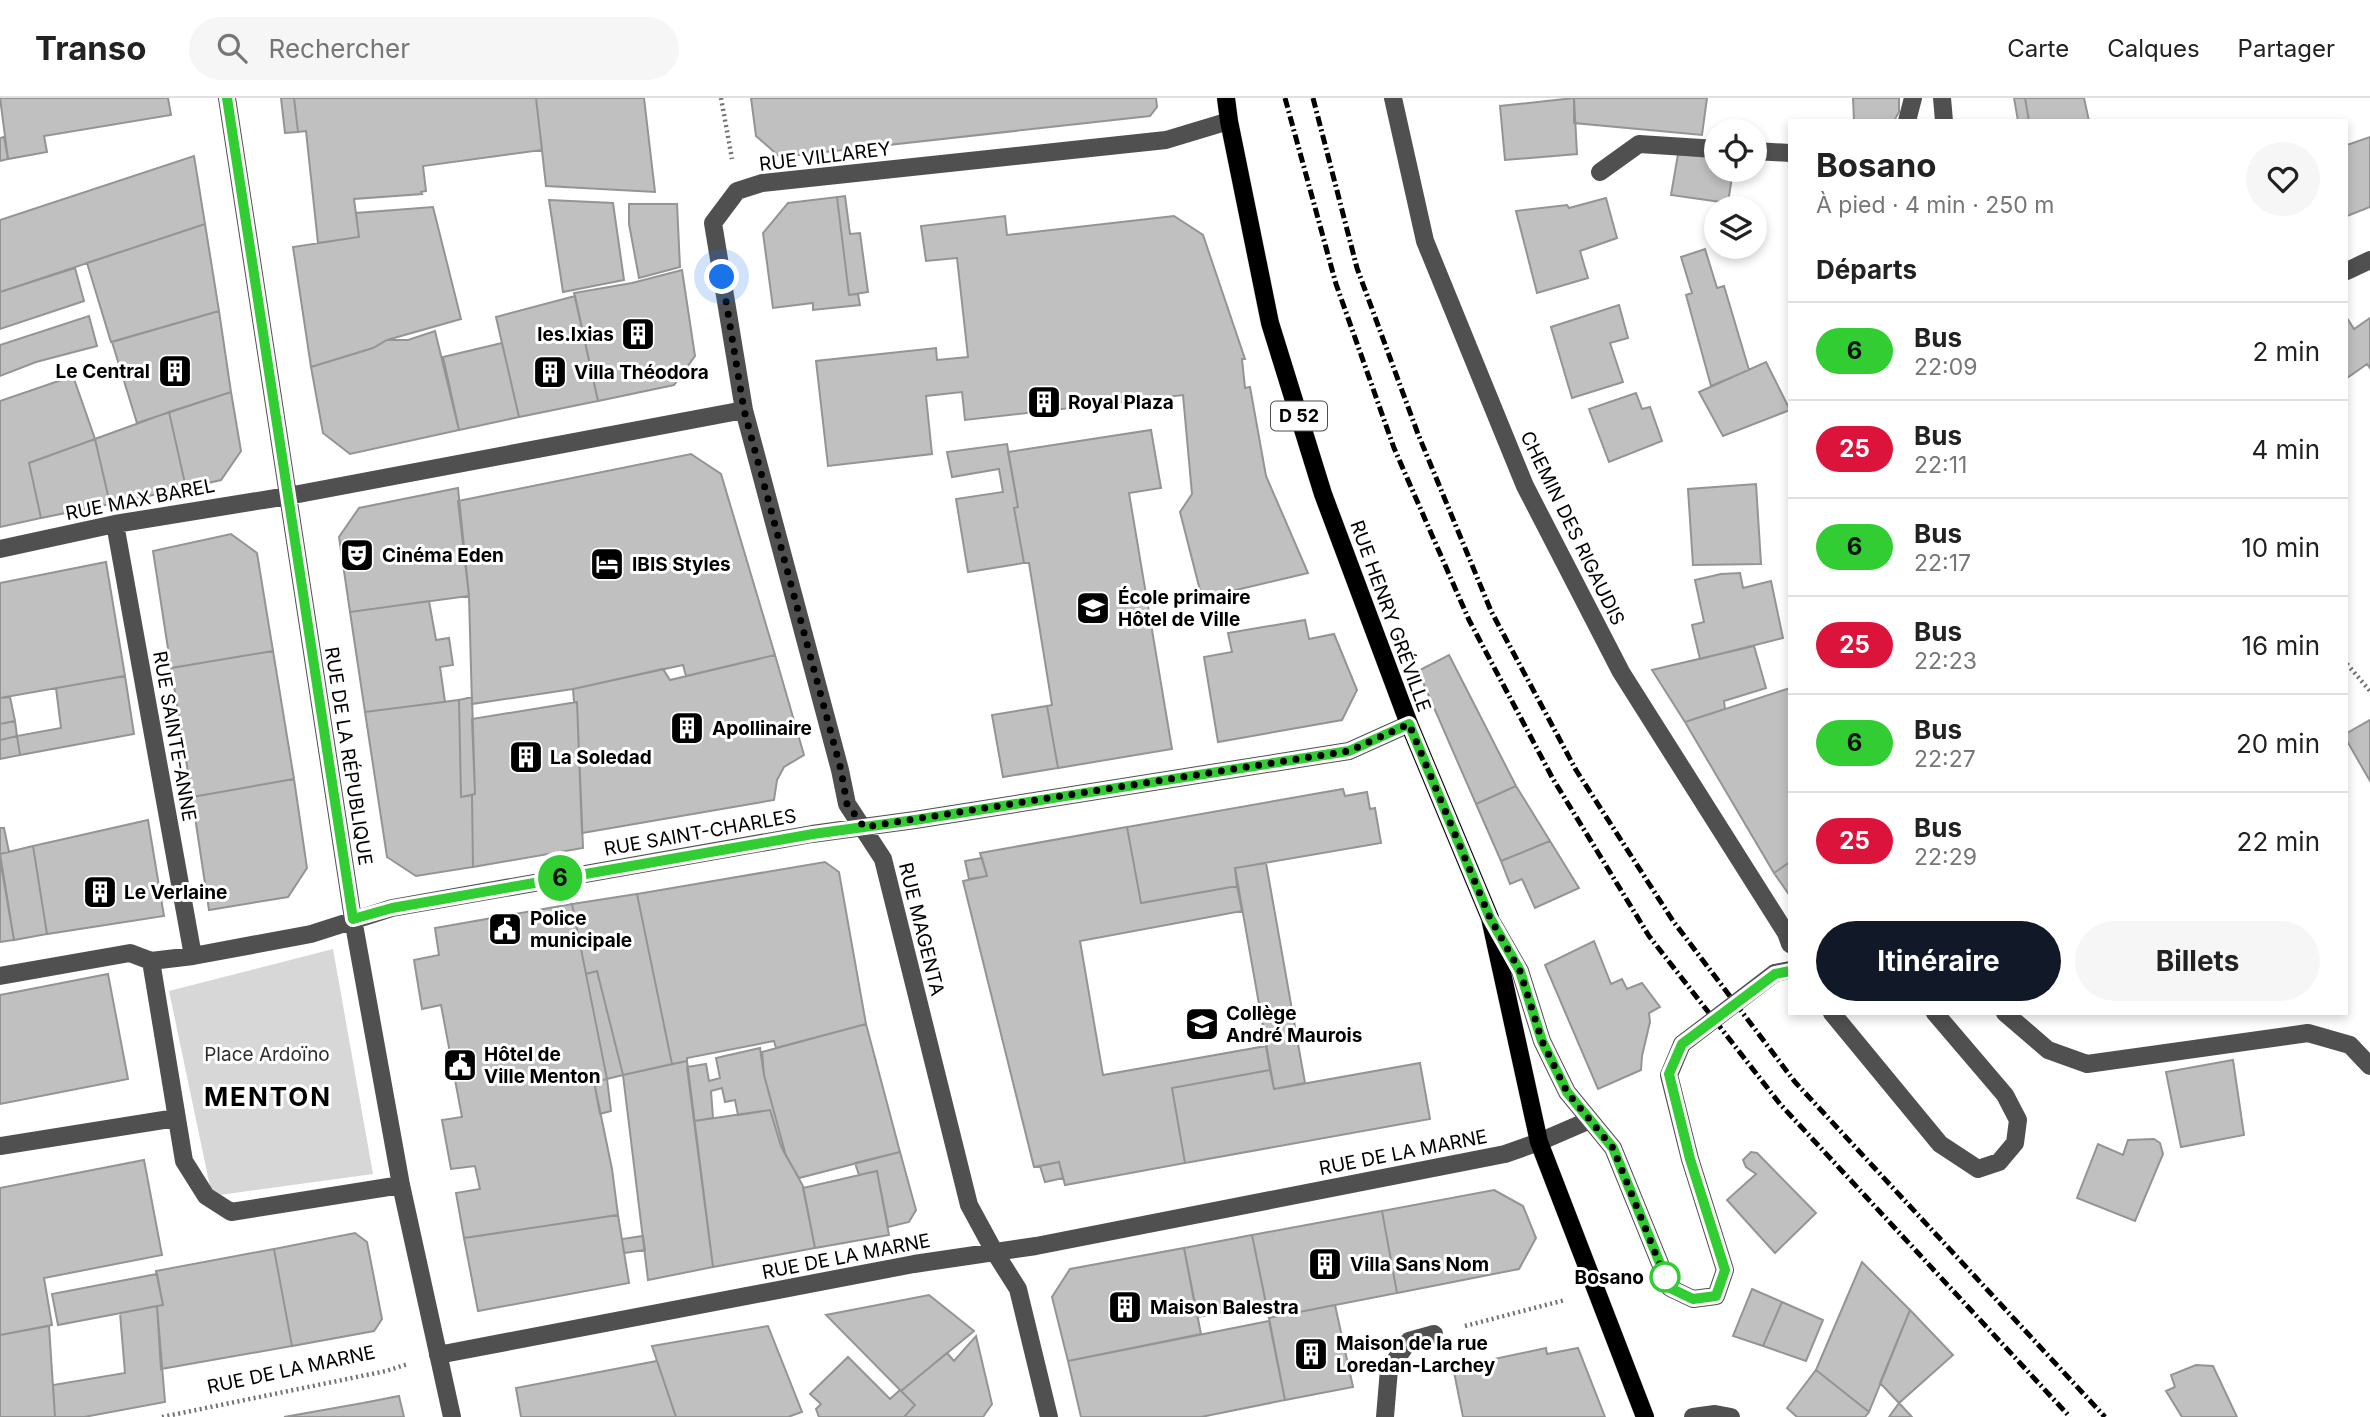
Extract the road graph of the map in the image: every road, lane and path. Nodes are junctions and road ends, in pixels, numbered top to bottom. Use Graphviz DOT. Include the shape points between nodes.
graph roads {
  1 [pos="227,98"];
  2 [pos="721,98"];
  3 [pos="1226,98"];
  4 [pos="1393,98"];
  5 [pos="1913,98"];
  6 [pos="1942,98"];
  7 [pos="1908,119"];
  8 [pos="1944,119"];
  9 [pos="1229,121"];
  10 [pos="1704,148"];
  11 [pos="1767,152"];
  12 [pos="1788,153"];
  13 [pos="1600,173"];
  14 [pos="737,191"];
  15 [pos="2370,260"];
  16 [pos="2348,271"];
  17 [pos="744,410"];
  18 [pos="288,496"];
  19 [pos="115,523"];
  20 [pos="0,549"];
  21 [pos="2348,665"];
  22 [pos="2370,691"];
  23 [pos="1409,724"];
  24 [pos="864,827"];
  25 [pos="1490,918"];
  26 [pos="353,919"];
  27 [pos="1788,938"];
  28 [pos="193,956"];
  29 [pos="151,961"];
  30 [pos="1783,972"];
  31 [pos="0,976"];
  32 [pos="1834,1015"];
  33 [pos="1937,1015"];
  34 [pos="2007,1015"];
  35 [pos="2370,1066"];
  36 [pos="176,1118"];
  37 [pos="1591,1120"];
  38 [pos="1539,1142"];
  39 [pos="0,1146"];
  40 [pos="401,1185"];
  41 [pos="994,1251"];
  42 [pos="1596,1291"];
  43 [pos="1434,1334"];
  44 [pos="438,1355"];
  45 [pos="162,1417"];
  46 [pos="452,1417"];
  47 [pos="1049,1417"];
  48 [pos="1385,1417"];
  49 [pos="1645,1417"];
  50 [pos="1693,1417"];
  51 [pos="1731,1417"];
  1 -- 18 [label="street, RUE DE LA RÉPUBLIQUE"];
  2 -- 14 [label="path"];
  3 -- 9 [label="main road, RUE HENRY GRÉVILLE / D 52"];
  4 -- 27 [label="street, CHEMIN DES RIGAUDIS" via="1425,241 1525,486 1621,672"];
  5 -- 7 [label="street"];
  6 -- 8 [label="street"];
  9 -- 14 [label="street, RUE VILLAREY" via="1166,140 762,183"];
  9 -- 23 [label="main road, RUE HENRY GRÉVILLE / D 52" via="1270,323 1324,494"];
  10 -- 13 [label="street" via="1639,144"];
  11 -- 12 [label="street"];
  14 -- 17 [label="street, RUE VILLAREY" via="713,223"];
  15 -- 16 [label="street"];
  17 -- 18 [label="street"];
  17 -- 24 [label="street, RUE MAGENTA" via="847,804"];
  18 -- 19 [label="street, RUE MAX BAREL"];
  18 -- 26 [label="street, RUE DE LA RÉPUBLIQUE"];
  19 -- 20 [label="street, RUE MAX BAREL"];
  19 -- 28 [label="street, RUE SAINTE-ANNE"];
  21 -- 22 [label="path"];
  23 -- 24 [label="street, RUE SAINT-CHARLES" via="1349,751"];
  23 -- 25 [label="main road, RUE HENRY GRÉVILLE / D 52"];
  24 -- 26 [label="street, RUE SAINT-CHARLES" via="419,903"];
  24 -- 41 [label="street, RUE MAGENTA" via="883,859 970,1205"];
  25 -- 37 [label="street" via="1520,971 1542,1041 1567,1092"];
  25 -- 38 [label="main road, RUE HENRY GRÉVILLE / D 52"];
  26 -- 28 [label="street, RUE SAINT-CHARLES" via="311,934"];
  26 -- 40 [label="street, RUE DE LA RÉPUBLIQUE"];
  28 -- 29 [label="street, RUE SAINT-CHARLES"];
  29 -- 31 [label="street, RUE SAINT-CHARLES" via="130,953"];
  29 -- 36 [label="street"];
  30 -- 37 [label="street, bridge" via="1682,1044 1669,1074 1725,1270 1716,1296 1693,1299 1670,1288 1613,1148"];
  32 -- 33 [label="street" via="1940,1144 1978,1169 1999,1162 2015,1143 2018,1120 2005,1095"];
  34 -- 35 [label="street" via="2048,1050 2087,1063 2308,1033 2350,1045"];
  36 -- 39 [label="street"];
  36 -- 40 [label="street" via="184,1161 206,1196 231,1212"];
  37 -- 38 [label="street, RUE DE LA MARNE"];
  38 -- 41 [label="street, RUE DE LA MARNE" via="1505,1154"];
  38 -- 42 [label="main road, D 52"];
  40 -- 44 [label="street, RUE DE LA RÉPUBLIQUE"];
  41 -- 44 [label="street, RUE DE LA MARNE"];
  41 -- 47 [label="street, RUE MAGENTA" via="1018,1290"];
  42 -- 43 [label="path"];
  42 -- 49 [label="main road, D 52"];
  43 -- 48 [label="street" via="1409,1341 1389,1369"];
  44 -- 45 [label="path, RUE DE LA MARNE" via="386,1371"];
  44 -- 46 [label="street, RUE DE LA RÉPUBLIQUE"];
  50 -- 51 [label="street"];
}
